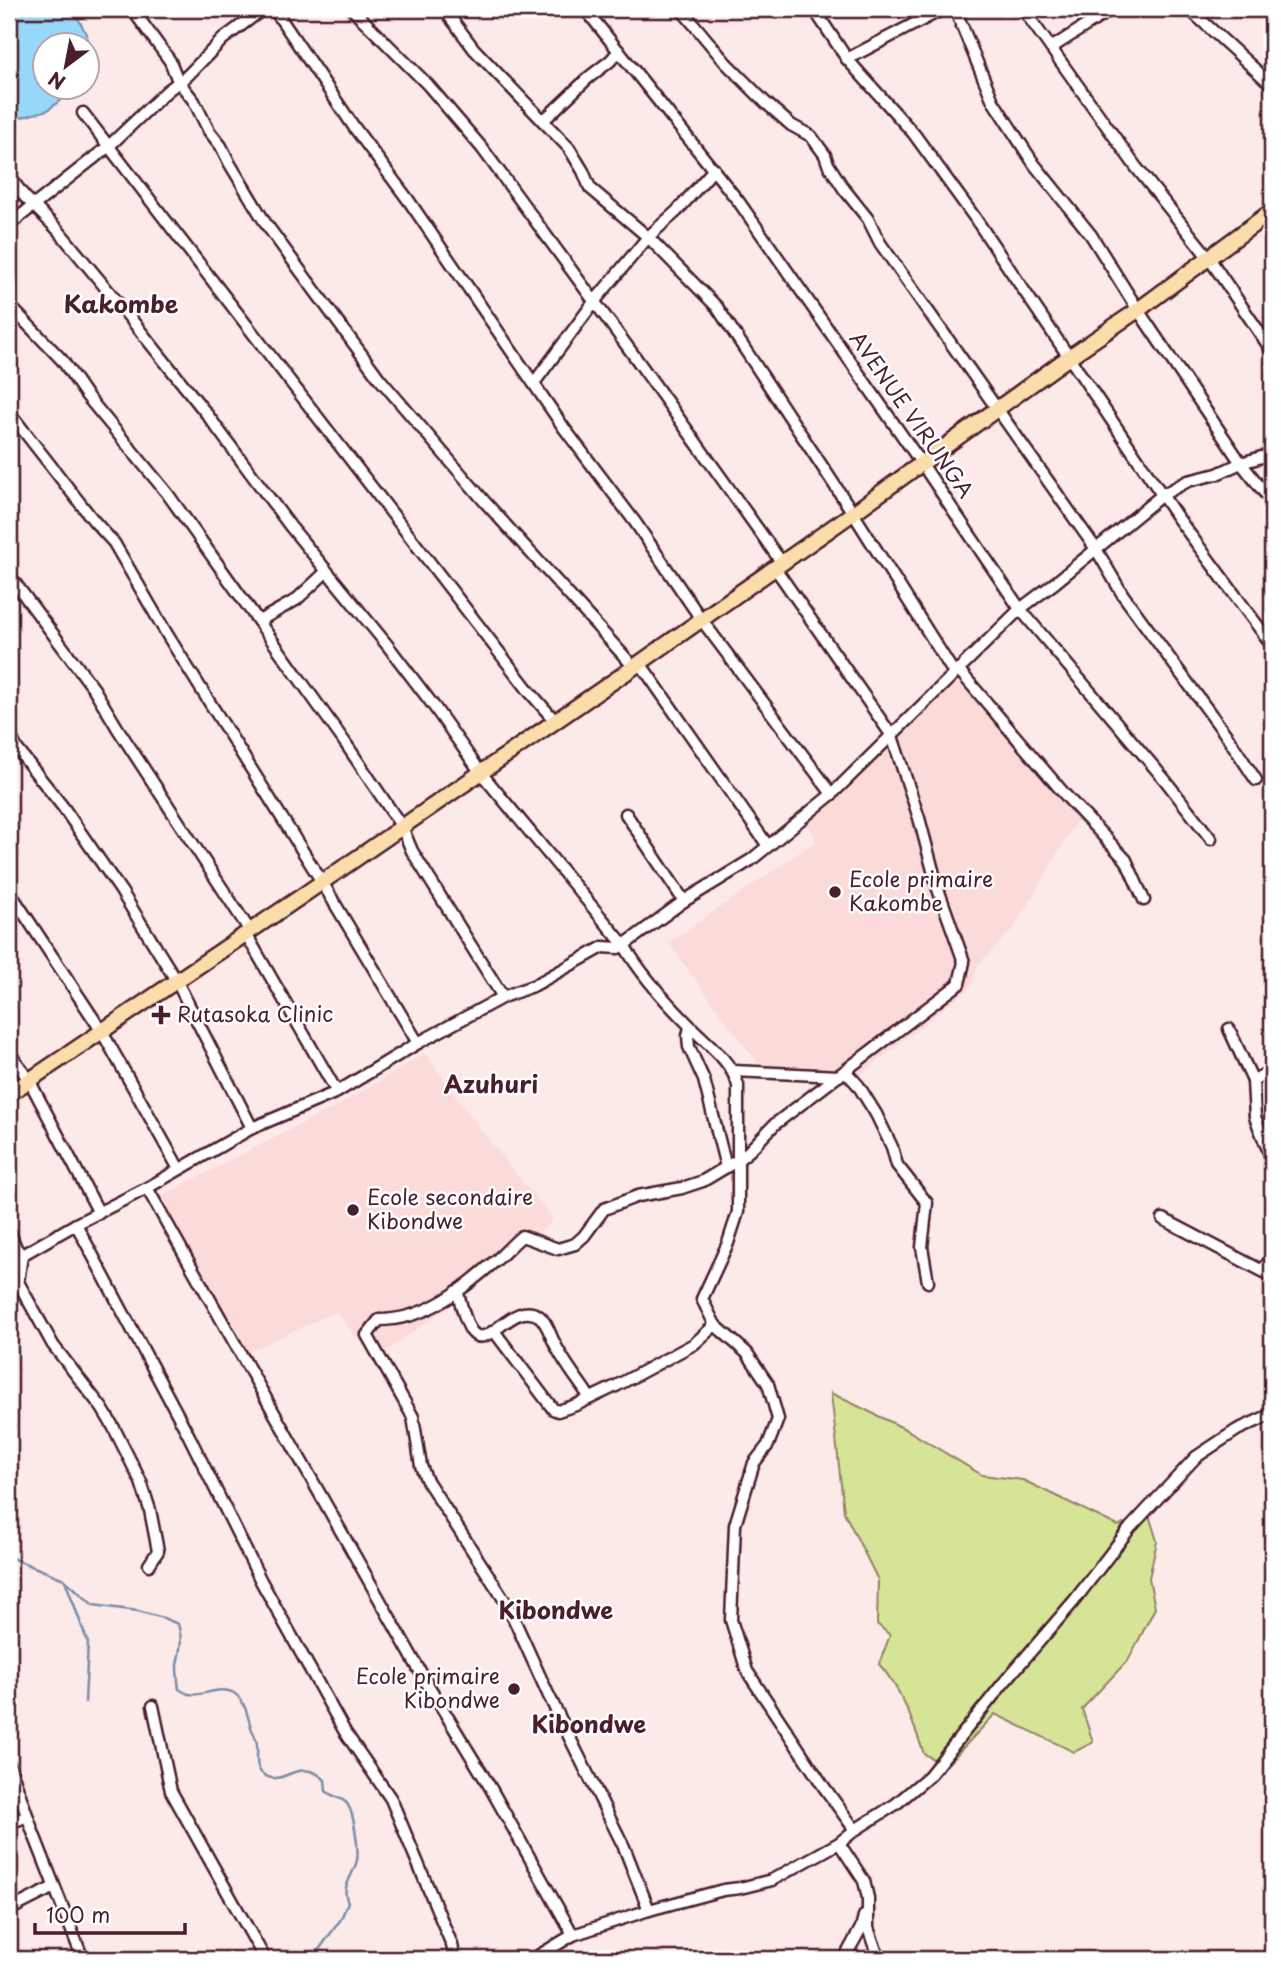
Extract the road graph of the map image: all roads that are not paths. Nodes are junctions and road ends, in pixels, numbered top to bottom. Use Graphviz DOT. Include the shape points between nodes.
graph roads {
  1 [pos="132,9"];
  2 [pos="263,9"];
  3 [pos="274,9"];
  4 [pos="352,9"];
  5 [pos="444,9"];
  6 [pos="585,9"];
  7 [pos="681,9"];
  8 [pos="814,9"];
  9 [pos="943,9"];
  10 [pos="955,9"];
  11 [pos="1023,9"];
  12 [pos="1112,9"];
  13 [pos="1189,9"];
  14 [pos="1051,48"];
  15 [pos="618,51"];
  16 [pos="847,59"];
  17 [pos="178,81"];
  18 [pos="1272,85"];
  19 [pos="83,113"];
  20 [pos="542,121"];
  21 [pos="109,146"];
  22 [pos="714,169"];
  23 [pos="9,176"];
  24 [pos="33,205"];
  25 [pos="1272,211"];
  26 [pos="9,225"];
  27 [pos="648,237"];
  28 [pos="1209,258"];
  29 [pos="594,302"];
  30 [pos="9,305"];
  31 [pos="1138,310"];
  32 [pos="1272,351"];
  33 [pos="1069,357"];
  34 [pos="534,383"];
  35 [pos="996,410"];
  36 [pos="9,412"];
  37 [pos="1272,454"];
  38 [pos="1241,463"];
  39 [pos="922,464"];
  40 [pos="1162,495"];
  41 [pos="1272,502"];
  42 [pos="853,513"];
  43 [pos="1096,550"];
  44 [pos="778,566"];
  45 [pos="326,572"];
  46 [pos="9,575"];
  47 [pos="1020,609"];
  48 [pos="701,620"];
  49 [pos="259,621"];
  50 [pos="1272,645"];
  51 [pos="637,665"];
  52 [pos="956,671"];
  53 [pos="555,722"];
  54 [pos="9,733"];
  55 [pos="892,736"];
  56 [pos="481,773"];
  57 [pos="1256,780"];
  58 [pos="832,794"];
  59 [pos="626,814"];
  60 [pos="402,827"];
  61 [pos="1211,839"];
  62 [pos="768,846"];
  63 [pos="322,882"];
  64 [pos="9,891"];
  65 [pos="1144,900"];
  66 [pos="684,901"];
  67 [pos="248,932"];
  68 [pos="624,945"];
  69 [pos="176,980"];
  70 [pos="503,997"];
  71 [pos="690,1027"];
  72 [pos="1229,1029"];
  73 [pos="101,1030"];
  74 [pos="418,1043"];
  75 [pos="9,1052"];
  76 [pos="1272,1070"];
  77 [pos="733,1072"];
  78 [pos="842,1074"];
  79 [pos="29,1080"];
  80 [pos="1253,1081"];
  81 [pos="337,1092"];
  82 [pos="9,1094"];
  83 [pos="252,1128"];
  84 [pos="737,1160"];
  85 [pos="1272,1160"];
  86 [pos="726,1167"];
  87 [pos="179,1170"];
  88 [pos="148,1188"];
  89 [pos="99,1213"];
  90 [pos="1163,1219"];
  91 [pos="76,1224"];
  92 [pos="9,1230"];
  93 [pos="22,1255"];
  94 [pos="1272,1258"];
  95 [pos="9,1267"];
  96 [pos="1262,1270"];
  97 [pos="1272,1276"];
  98 [pos="928,1282"];
  99 [pos="457,1291"];
  100 [pos="715,1325"];
  101 [pos="494,1331"];
  102 [pos="590,1398"];
  103 [pos="1272,1414"];
  104 [pos="149,1565"];
  105 [pos="153,1706"];
  106 [pos="9,1764"];
  107 [pos="27,1816"];
  108 [pos="9,1824"];
  109 [pos="855,1829"];
  110 [pos="839,1843"];
  111 [pos="54,1887"];
  112 [pos="868,1898"];
  113 [pos="9,1910"];
  114 [pos="649,1910"];
  115 [pos="573,1936"];
  116 [pos="83,1959"];
  117 [pos="265,1959"];
  118 [pos="455,1959"];
  119 [pos="533,1959"];
  120 [pos="844,1959"];
  121 [pos="879,1959"];
  1 -- 17 [label="street" via="170,61"];
  2 -- 17 [label="street"];
  3 -- 34 [label="street"];
  4 -- 29 [label="street" via="428,85 482,148"];
  5 -- 20 [label="street" via="474,49"];
  6 -- 15 [label="street, AVENUE VIRUNGA"];
  7 -- 35 [label="street" via="746,84 791,125 811,136"];
  8 -- 16 [label="street"];
  9 -- 16 [label="street"];
  10 -- 31 [label="street" via="993,101 1034,164 1091,235"];
  11 -- 14 [label="street"];
  12 -- 14 [label="street"];
  13 -- 18 [label="street"];
  14 -- 28 [label="street" via="1136,167"];
  15 -- 20 [label="street"];
  15 -- 22 [label="street, AVENUE VIRUNGA"];
  16 -- 33 [label="street" via="914,134"];
  17 -- 21 [label="street"];
  17 -- 51 [label="street" via="266,224 379,378 485,502"];
  19 -- 21 [label="street"];
  20 -- 27 [label="street" via="569,148 590,188"];
  21 -- 24 [label="street"];
  21 -- 53 [label="street"];
  22 -- 27 [label="street"];
  22 -- 39 [label="street, AVENUE VIRUNGA"];
  23 -- 24 [label="street"];
  24 -- 26 [label="street"];
  24 -- 45 [label="street" via="110,292"];
  25 -- 28 [label="highway"];
  27 -- 29 [label="street"];
  27 -- 42 [label="street" via="717,307"];
  28 -- 31 [label="highway"];
  28 -- 32 [label="street"];
  29 -- 34 [label="street"];
  29 -- 44 [label="street"];
  30 -- 49 [label="street" via="62,360 142,460"];
  31 -- 33 [label="highway"];
  31 -- 38 [label="street"];
  33 -- 35 [label="highway"];
  33 -- 40 [label="street"];
  34 -- 48 [label="street"];
  35 -- 39 [label="highway"];
  35 -- 43 [label="street"];
  36 -- 63 [label="street" via="114,543"];
  37 -- 38 [label="street"];
  38 -- 40 [label="street"];
  38 -- 41 [label="street"];
  39 -- 42 [label="highway"];
  39 -- 47 [label="street, AVENUE VIRUNGA"];
  40 -- 43 [label="street"];
  40 -- 50 [label="street"];
  42 -- 44 [label="highway"];
  42 -- 52 [label="street"];
  43 -- 47 [label="street"];
  43 -- 57 [label="street" via="1123,595"];
  44 -- 48 [label="highway"];
  44 -- 55 [label="street"];
  45 -- 49 [label="street" via="296,600"];
  45 -- 56 [label="street" via="388,646"];
  46 -- 67 [label="street" via="94,689"];
  47 -- 52 [label="street"];
  47 -- 61 [label="street, AVENUE VIRUNGA"];
  48 -- 51 [label="highway"];
  48 -- 58 [label="street"];
  49 -- 60 [label="street"];
  51 -- 53 [label="highway"];
  51 -- 62 [label="street"];
  52 -- 55 [label="street"];
  52 -- 65 [label="street" via="1126,860"];
  53 -- 56 [label="highway"];
  54 -- 69 [label="street" via="121,891"];
  55 -- 58 [label="street"];
  55 -- 78 [label="street" via="964,962 959,984"];
  56 -- 60 [label="highway"];
  56 -- 68 [label="street"];
  58 -- 62 [label="street"];
  59 -- 66 [label="street"];
  60 -- 63 [label="highway"];
  60 -- 70 [label="street" via="412,851"];
  62 -- 66 [label="street"];
  63 -- 67 [label="highway"];
  63 -- 74 [label="street"];
  64 -- 73 [label="street"];
  66 -- 68 [label="street"];
  67 -- 69 [label="highway"];
  67 -- 81 [label="street"];
  68 -- 70 [label="street" via="595,950 535,985"];
  68 -- 71 [label="street"];
  69 -- 73 [label="highway"];
  69 -- 83 [label="street"];
  70 -- 74 [label="street"];
  71 -- 77 [label="street"];
  71 -- 86 [label="street" via="689,1047 704,1080"];
  72 -- 80 [label="street"];
  73 -- 79 [label="highway"];
  73 -- 87 [label="street"];
  74 -- 81 [label="street"];
  75 -- 79 [label="street"];
  76 -- 80 [label="street"];
  77 -- 78 [label="street"];
  77 -- 84 [label="street"];
  78 -- 84 [label="street" via="775,1124"];
  78 -- 98 [label="street" via="858,1085 897,1165 927,1203 922,1247"];
  79 -- 82 [label="highway"];
  79 -- 89 [label="street"];
  80 -- 85 [label="street" via="1255,1117"];
  81 -- 83 [label="street"];
  83 -- 87 [label="street"];
  84 -- 86 [label="street"];
  84 -- 100 [label="street" via="738,1212 702,1298"];
  86 -- 99 [label="street" via="703,1181 604,1209 584,1236 565,1248 522,1236"];
  87 -- 88 [label="street"];
  88 -- 89 [label="street"];
  88 -- 115 [label="street"];
  89 -- 91 [label="street"];
  90 -- 96 [label="street"];
  91 -- 93 [label="street"];
  91 -- 118 [label="street" via="261,1581 345,1731 391,1799"];
  92 -- 93 [label="street"];
  93 -- 95 [label="street"];
  93 -- 104 [label="street" via="18,1282 53,1345 102,1408 141,1482 158,1551"];
  94 -- 96 [label="street"];
  96 -- 97 [label="street"];
  99 -- 101 [label="street" via="472,1332 481,1336"];
  99 -- 114 [label="street" via="426,1311 379,1321 367,1335 413,1418 426,1479 507,1604 624,1846"];
  100 -- 102 [label="street" via="694,1344"];
  100 -- 109 [label="street" via="747,1353 768,1384 778,1419 768,1445 754,1463 735,1525 732,1620 747,1671"];
  101 -- 102 [label="street" via="555,1410"];
  101 -- 102 [label="street" via="514,1315 538,1316"];
  103 -- 109 [label="street" via="1196,1457 1130,1528 929,1776 896,1804"];
  105 -- 117 [label="street" via="171,1791"];
  106 -- 107 [label="street"];
  107 -- 108 [label="street"];
  107 -- 111 [label="street"];
  109 -- 110 [label="street"];
  110 -- 112 [label="street" via="864,1881"];
  110 -- 114 [label="street" via="772,1880"];
  111 -- 113 [label="street"];
  111 -- 116 [label="street"];
  112 -- 120 [label="street" via="861,1928"];
  112 -- 121 [label="street" via="867,1928"];
  114 -- 115 [label="street"];
  115 -- 119 [label="street"];
}
